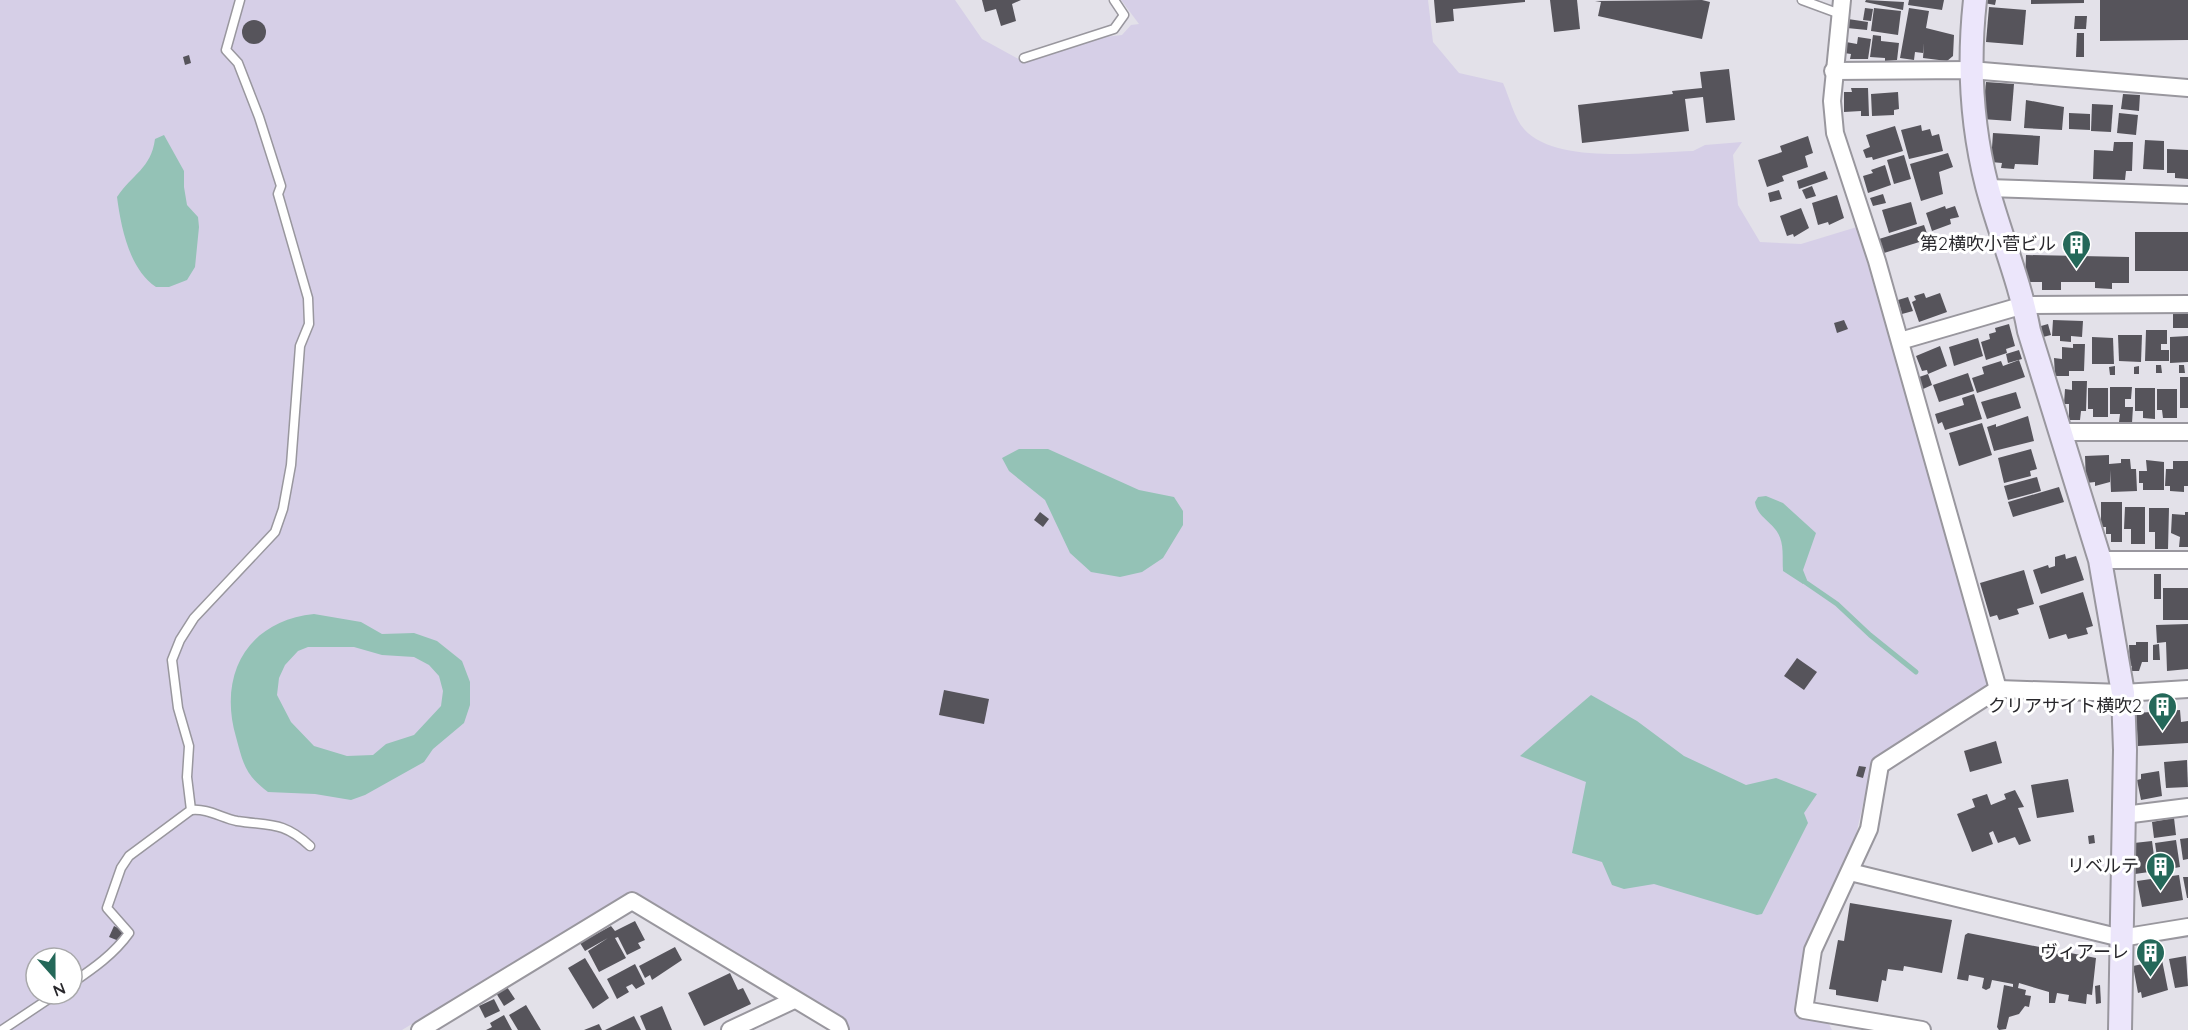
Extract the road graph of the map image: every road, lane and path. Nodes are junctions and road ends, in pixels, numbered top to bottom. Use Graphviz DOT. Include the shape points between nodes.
graph roads {
  1 [pos="240,0"];
  2 [pos="1114,0"];
  3 [pos="1802,0"];
  4 [pos="1975,0"];
  5 [pos="1841,7"];
  6 [pos="1024,58"];
  7 [pos="1970,70"];
  8 [pos="1833,71"];
  9 [pos="2188,88"];
  10 [pos="1988,188"];
  11 [pos="2188,195"];
  12 [pos="2188,304"];
  13 [pos="2024,305"];
  14 [pos="1900,341"];
  15 [pos="2061,432"];
  16 [pos="2188,432"];
  17 [pos="2100,560"];
  18 [pos="2188,560"];
  19 [pos="1998,689"];
  20 [pos="2188,689"];
  21 [pos="2123,693"];
  22 [pos="2188,807"];
  23 [pos="192,810"];
  24 [pos="2124,815"];
  25 [pos="310,846"];
  26 [pos="1850,872"];
  27 [pos="2188,927"];
  28 [pos="2121,938"];
  29 [pos="84,975"];
  30 [pos="794,1000"];
  31 [pos="38,1006"];
  32 [pos="1841,1023"];
  33 [pos="2,1030"];
  34 [pos="420,1030"];
  35 [pos="730,1030"];
  36 [pos="840,1030"];
  37 [pos="1922,1030"];
  38 [pos="2120,1030"];
  1 -- 23 [label="lane" via="226,50 238,63 281,186 278,194 306,289 309,324 300,346 287,489 275,532 194,618 172,660 178,708 189,746 187,777"];
  2 -- 6 [label="lane" via="1124,15 1114,29"];
  3 -- 5 [label="lane"];
  4 -- 7 [label="street"];
  5 -- 8 [label="street"];
  7 -- 8 [label="street"];
  7 -- 9 [label="street"];
  7 -- 10 [label="street" via="1976,136"];
  8 -- 14 [label="street" via="1835,133"];
  10 -- 11 [label="street"];
  10 -- 13 [label="street"];
  12 -- 13 [label="street"];
  13 -- 14 [label="street"];
  13 -- 15 [label="street"];
  14 -- 19 [label="street"];
  15 -- 16 [label="street"];
  15 -- 17 [label="street"];
  17 -- 18 [label="street"];
  17 -- 21 [label="street"];
  19 -- 21 [label="street"];
  19 -- 26 [label="street" via="1880,765 1869,829"];
  20 -- 21 [label="street"];
  21 -- 24 [label="street"];
  22 -- 24 [label="street"];
  23 -- 25 [label="lane" via="237,821 279,825"];
  23 -- 29 [label="lane" via="143,844 121,868 107,908 129,933 121,945"];
  24 -- 28 [label="street"];
  26 -- 28 [label="street"];
  26 -- 32 [label="street" via="1813,950 1804,1010"];
  27 -- 28 [label="street"];
  28 -- 38 [label="street"];
  30 -- 34 [label="street" via="632,901"];
  30 -- 35 [label="street"];
  30 -- 36 [label="street" via="838,1025"];
  31 -- 33 [label="lane"];
  32 -- 37 [label="street"];
}
